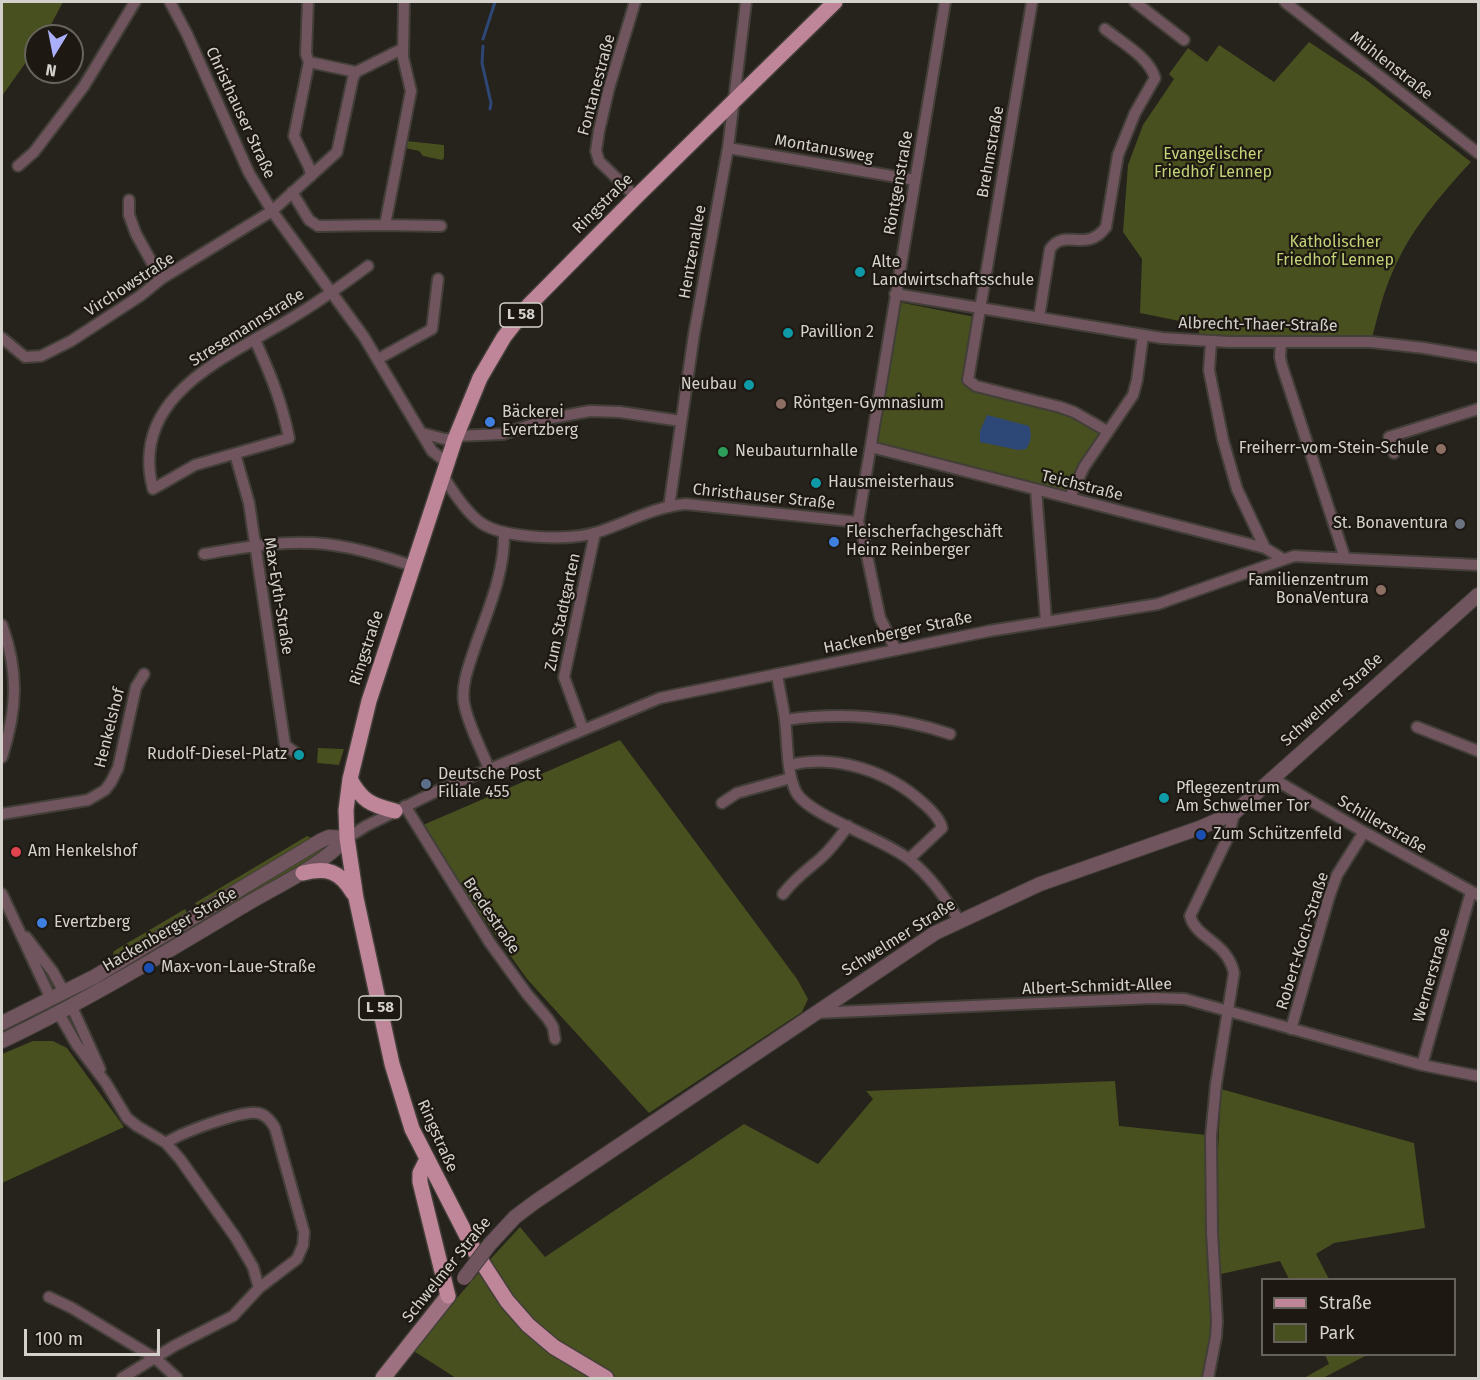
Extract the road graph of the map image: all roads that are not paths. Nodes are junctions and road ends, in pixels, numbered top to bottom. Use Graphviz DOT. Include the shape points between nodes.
graph roads {
  1 [pos="135,2"];
  2 [pos="170,2"];
  3 [pos="308,2"];
  4 [pos="405,2"];
  5 [pos="634,2"];
  6 [pos="746,2"];
  7 [pos="835,2"];
  8 [pos="945,2"];
  9 [pos="1032,2"];
  10 [pos="1135,2"];
  11 [pos="1285,2"];
  12 [pos="1105,29"];
  13 [pos="1184,40"];
  14 [pos="402,49"];
  15 [pos="309,62"];
  16 [pos="356,72"];
  17 [pos="735,101"];
  18 [pos="728,148"];
  19 [pos="1479,153"];
  20 [pos="18,166"];
  21 [pos="311,176"];
  22 [pos="915,180"];
  23 [pos="292,192"];
  24 [pos="636,197"];
  25 [pos="129,200"];
  26 [pos="272,211"];
  27 [pos="385,225"];
  28 [pos="441,226"];
  29 [pos="368,266"];
  30 [pos="161,279"];
  31 [pos="438,279"];
  32 [pos="332,292"];
  33 [pos="895,294"];
  34 [pos="980,307"];
  35 [pos="1039,317"];
  36 [pos="1143,335"];
  37 [pos="2,338"];
  38 [pos="255,340"];
  39 [pos="1211,342"];
  40 [pos="1281,342"];
  41 [pos="1479,357"];
  42 [pos="378,359"];
  43 [pos="1479,409"];
  44 [pos="681,421"];
  45 [pos="1107,431"];
  46 [pos="422,434"];
  47 [pos="456,437"];
  48 [pos="871,447"];
  49 [pos="1394,453"];
  50 [pos="235,454"];
  51 [pos="448,461"];
  52 [pos="444,477"];
  53 [pos="1036,490"];
  54 [pos="1070,497"];
  55 [pos="669,507"];
  56 [pos="858,522"];
  57 [pos="504,532"];
  58 [pos="595,533"];
  59 [pos="255,546"];
  60 [pos="1264,548"];
  61 [pos="204,554"];
  62 [pos="1345,558"];
  63 [pos="1283,559"];
  64 [pos="1479,565"];
  65 [pos="413,566"];
  66 [pos="1479,595"];
  67 [pos="1046,621"];
  68 [pos="2,625"];
  69 [pos="896,650"];
  70 [pos="144,674"];
  71 [pos="777,674"];
  72 [pos="785,720"];
  73 [pos="1417,727"];
  74 [pos="583,729"];
  75 [pos="950,734"];
  76 [pos="1479,752"];
  77 [pos="297,754"];
  78 [pos="2,757"];
  79 [pos="790,765"];
  80 [pos="489,769"];
  81 [pos="791,778"];
  82 [pos="1272,778"];
  83 [pos="350,779"];
  84 [pos="722,803"];
  85 [pos="400,809"];
  86 [pos="1234,813"];
  87 [pos="2,814"];
  88 [pos="848,826"];
  89 [pos="1364,832"];
  90 [pos="348,838"];
  91 [pos="909,859"];
  92 [pos="303,873"];
  93 [pos="2,894"];
  94 [pos="783,894"];
  95 [pos="1475,894"];
  96 [pos="356,898"];
  97 [pos="959,921"];
  98 [pos="58,995"];
  99 [pos="71,1005"];
  100 [pos="58,1012"];
  101 [pos="1229,1012"];
  102 [pos="815,1013"];
  103 [pos="2,1023"];
  104 [pos="1291,1029"];
  105 [pos="555,1039"];
  106 [pos="2,1041"];
  107 [pos="1422,1065"];
  108 [pos="1479,1077"];
  109 [pos="106,1083"];
  110 [pos="166,1143"];
  111 [pos="427,1159"];
  112 [pos="259,1288"];
  113 [pos="448,1296"];
  114 [pos="49,1297"];
  115 [pos="155,1358"];
  116 [pos="122,1378"];
  117 [pos="177,1378"];
  118 [pos="383,1378"];
  119 [pos="606,1378"];
  120 [pos="1208,1378"];
  1 -- 20 [label="street" via="84,86 34,152"];
  2 -- 26 [label="street, Christhauser Straße" via="249,173"];
  3 -- 15 [label="street"];
  4 -- 14 [label="street"];
  5 -- 24 [label="street, Fontanestraße" via="596,151 599,161"];
  6 -- 17 [label="street, Hentzenallee"];
  7 -- 17 [label="main road, Ringstraße / L 58"];
  8 -- 22 [label="street, Röntgenstraße"];
  9 -- 34 [label="street, Brehmstraße"];
  10 -- 13 [label="street"];
  11 -- 19 [label="street, Mühlenstraße"];
  12 -- 35 [label="street" via="1145,61 1155,78 1118,154 1106,227 1090,240 1063,239 1053,244"];
  14 -- 16 [label="street"];
  14 -- 27 [label="street" via="411,92"];
  15 -- 16 [label="street"];
  15 -- 21 [label="street" via="294,136"];
  16 -- 21 [label="street, Virchowstraße" via="338,150"];
  17 -- 18 [label="street, Hentzenallee"];
  17 -- 24 [label="main road, Ringstraße / L 58"];
  18 -- 22 [label="street, Montanusweg"];
  18 -- 44 [label="street, Hentzenallee"];
  21 -- 23 [label="street, Virchowstraße"];
  22 -- 33 [label="street, Röntgenstraße"];
  23 -- 26 [label="street, Virchowstraße"];
  23 -- 27 [label="street" via="309,220 318,226"];
  24 -- 47 [label="main road, Ringstraße / L 58" via="529,305 504,336 480,378"];
  25 -- 30 [label="street" via="132,224"];
  26 -- 30 [label="street, Virchowstraße"];
  26 -- 32 [label="street, Christhauser Straße"];
  27 -- 28 [label="street"];
  29 -- 32 [label="street"];
  30 -- 37 [label="street, Virchowstraße" via="71,341 41,356 25,357"];
  31 -- 42 [label="street" via="432,329"];
  32 -- 38 [label="street, Stresemannstraße"];
  32 -- 42 [label="street, Christhauser Straße"];
  33 -- 34 [label="street, Albrecht-Thaer-Straße"];
  33 -- 48 [label="street, Röntgenstraße"];
  34 -- 35 [label="street, Albrecht-Thaer-Straße"];
  34 -- 45 [label="street, Brehmstraße" via="969,375 971,384 1060,407"];
  35 -- 36 [label="street, Albrecht-Thaer-Straße"];
  36 -- 39 [label="street, Albrecht-Thaer-Straße"];
  36 -- 45 [label="street" via="1132,395"];
  38 -- 50 [label="street" via="277,388 290,438"];
  38 -- 50 [label="street, Stresemannstraße" via="200,373 166,407 150,446 153,489 195,465"];
  39 -- 40 [label="street, Albrecht-Thaer-Straße"];
  39 -- 60 [label="street" via="1209,370 1223,440 1237,489"];
  40 -- 41 [label="street, Albrecht-Thaer-Straße" via="1371,342"];
  40 -- 62 [label="street" via="1282,366"];
  42 -- 46 [label="street, Christhauser Straße"];
  43 -- 49 [label="street" via="1389,437"];
  44 -- 47 [label="street" via="590,411 503,434"];
  44 -- 55 [label="street, Hentzenallee"];
  45 -- 54 [label="street"];
  46 -- 47 [label="street" via="444,439"];
  46 -- 51 [label="street, Christhauser Straße" via="432,451"];
  47 -- 51 [label="main road, Ringstraße / L 58"];
  48 -- 53 [label="street, Teichstraße"];
  48 -- 56 [label="street, Röntgenstraße"];
  50 -- 59 [label="street, Max-Eyth-Straße" via="249,503"];
  51 -- 52 [label="main road, Ringstraße / L 58"];
  52 -- 57 [label="street, Christhauser Straße" via="475,518"];
  52 -- 65 [label="main road, Ringstraße / L 58"];
  53 -- 54 [label="street, Teichstraße"];
  53 -- 67 [label="street"];
  54 -- 60 [label="street, Teichstraße"];
  55 -- 56 [label="street, Christhauser Straße" via="686,504"];
  55 -- 58 [label="street, Christhauser Straße"];
  56 -- 69 [label="street, Röntgenstraße" via="880,618"];
  57 -- 58 [label="street, Christhauser Straße" via="561,536"];
  57 -- 80 [label="street" via="497,586 464,688 466,712"];
  58 -- 74 [label="street, Zum Stadtgarten" via="564,677"];
  59 -- 61 [label="street"];
  59 -- 65 [label="street" via="332,544"];
  59 -- 77 [label="street, Max-Eyth-Straße" via="285,745"];
  60 -- 63 [label="street, Teichstraße"];
  62 -- 63 [label="street, Hackenberger Straße"];
  62 -- 64 [label="street, Hackenberger Straße"];
  63 -- 67 [label="street, Hackenberger Straße" via="1158,604"];
  65 -- 83 [label="main road, Ringstraße / L 58" via="369,701"];
  66 -- 82 [label="street, Schwelmer Straße"];
  67 -- 69 [label="street, Hackenberger Straße"];
  68 -- 78 [label="street" via="15,685 12,719"];
  69 -- 71 [label="street, Hackenberger Straße"];
  70 -- 87 [label="street, Henkelshof" via="136,687 118,768 105,790 88,800"];
  71 -- 72 [label="street"];
  71 -- 74 [label="street, Hackenberger Straße" via="660,698"];
  72 -- 75 [label="street" via="866,717"];
  72 -- 79 [label="street"];
  73 -- 76 [label="street"];
  74 -- 80 [label="street, Hackenberger Straße"];
  79 -- 81 [label="street"];
  79 -- 91 [label="street" via="815,762 856,767 892,780 914,794 940,820 942,828"];
  80 -- 85 [label="street, Hackenberger Straße"];
  81 -- 84 [label="street" via="737,793"];
  81 -- 88 [label="street" via="805,804"];
  82 -- 86 [label="street, Schwelmer Straße"];
  82 -- 89 [label="street, Schillerstraße"];
  83 -- 85 [label="main road" via="358,794 369,803"];
  83 -- 90 [label="main road, Ringstraße / L 58" via="346,805"];
  85 -- 90 [label="street, Hackenberger Straße"];
  85 -- 105 [label="street, Bredestraße" via="490,943 548,1019"];
  86 -- 97 [label="street, Schwelmer Straße" via="1040,884"];
  86 -- 101 [label="street" via="1229,835 1190,916 1198,930 1230,958 1234,973"];
  88 -- 91 [label="street"];
  88 -- 94 [label="street"];
  89 -- 95 [label="street, Schillerstraße"];
  89 -- 104 [label="street, Robert-Koch-Straße" via="1337,875"];
  90 -- 92 [label="street, Hackenberger Straße"];
  90 -- 96 [label="main road, Ringstraße / L 58"];
  90 -- 98 [label="street, Hackenberger Straße" via="328,837 320,841"];
  91 -- 97 [label="street" via="947,899"];
  92 -- 96 [label="main road" via="319,869 331,872 347,883"];
  92 -- 99 [label="street, Hackenberger Straße"];
  93 -- 98 [label="street" via="12,917 53,972"];
  95 -- 107 [label="street, Wernerstraße"];
  96 -- 111 [label="main road, Ringstraße / L 58" via="402,1101"];
  97 -- 102 [label="street, Schwelmer Straße"];
  98 -- 99 [label="street"];
  98 -- 100 [label="street"];
  98 -- 103 [label="street, Hackenberger Straße"];
  99 -- 100 [label="street, Hackenberger Straße"];
  99 -- 109 [label="street"];
  100 -- 106 [label="street, Hackenberger Straße"];
  100 -- 109 [label="street"];
  101 -- 102 [label="street, Albert-Schmidt-Allee" via="1185,999 1153,998"];
  101 -- 104 [label="street, Albert-Schmidt-Allee"];
  101 -- 120 [label="street" via="1211,1136 1217,1321"];
  102 -- 113 [label="street, Schwelmer Straße, bridge" via="515,1217"];
  104 -- 107 [label="street, Albert-Schmidt-Allee"];
  107 -- 108 [label="street, Albert-Schmidt-Allee"];
  109 -- 110 [label="street" via="133,1124"];
  110 -- 112 [label="street" via="236,1238 253,1266"];
  110 -- 112 [label="street" via="247,1113 263,1115 272,1123 305,1237 297,1259"];
  111 -- 113 [label="main road" via="420,1182"];
  111 -- 119 [label="main road, Ringstraße / L 58" via="474,1250 507,1301 554,1347"];
  112 -- 115 [label="street" via="233,1316"];
  113 -- 118 [label="main road, Schwelmer Straße"];
  114 -- 115 [label="street"];
  115 -- 116 [label="street"];
  115 -- 117 [label="street"];
}
